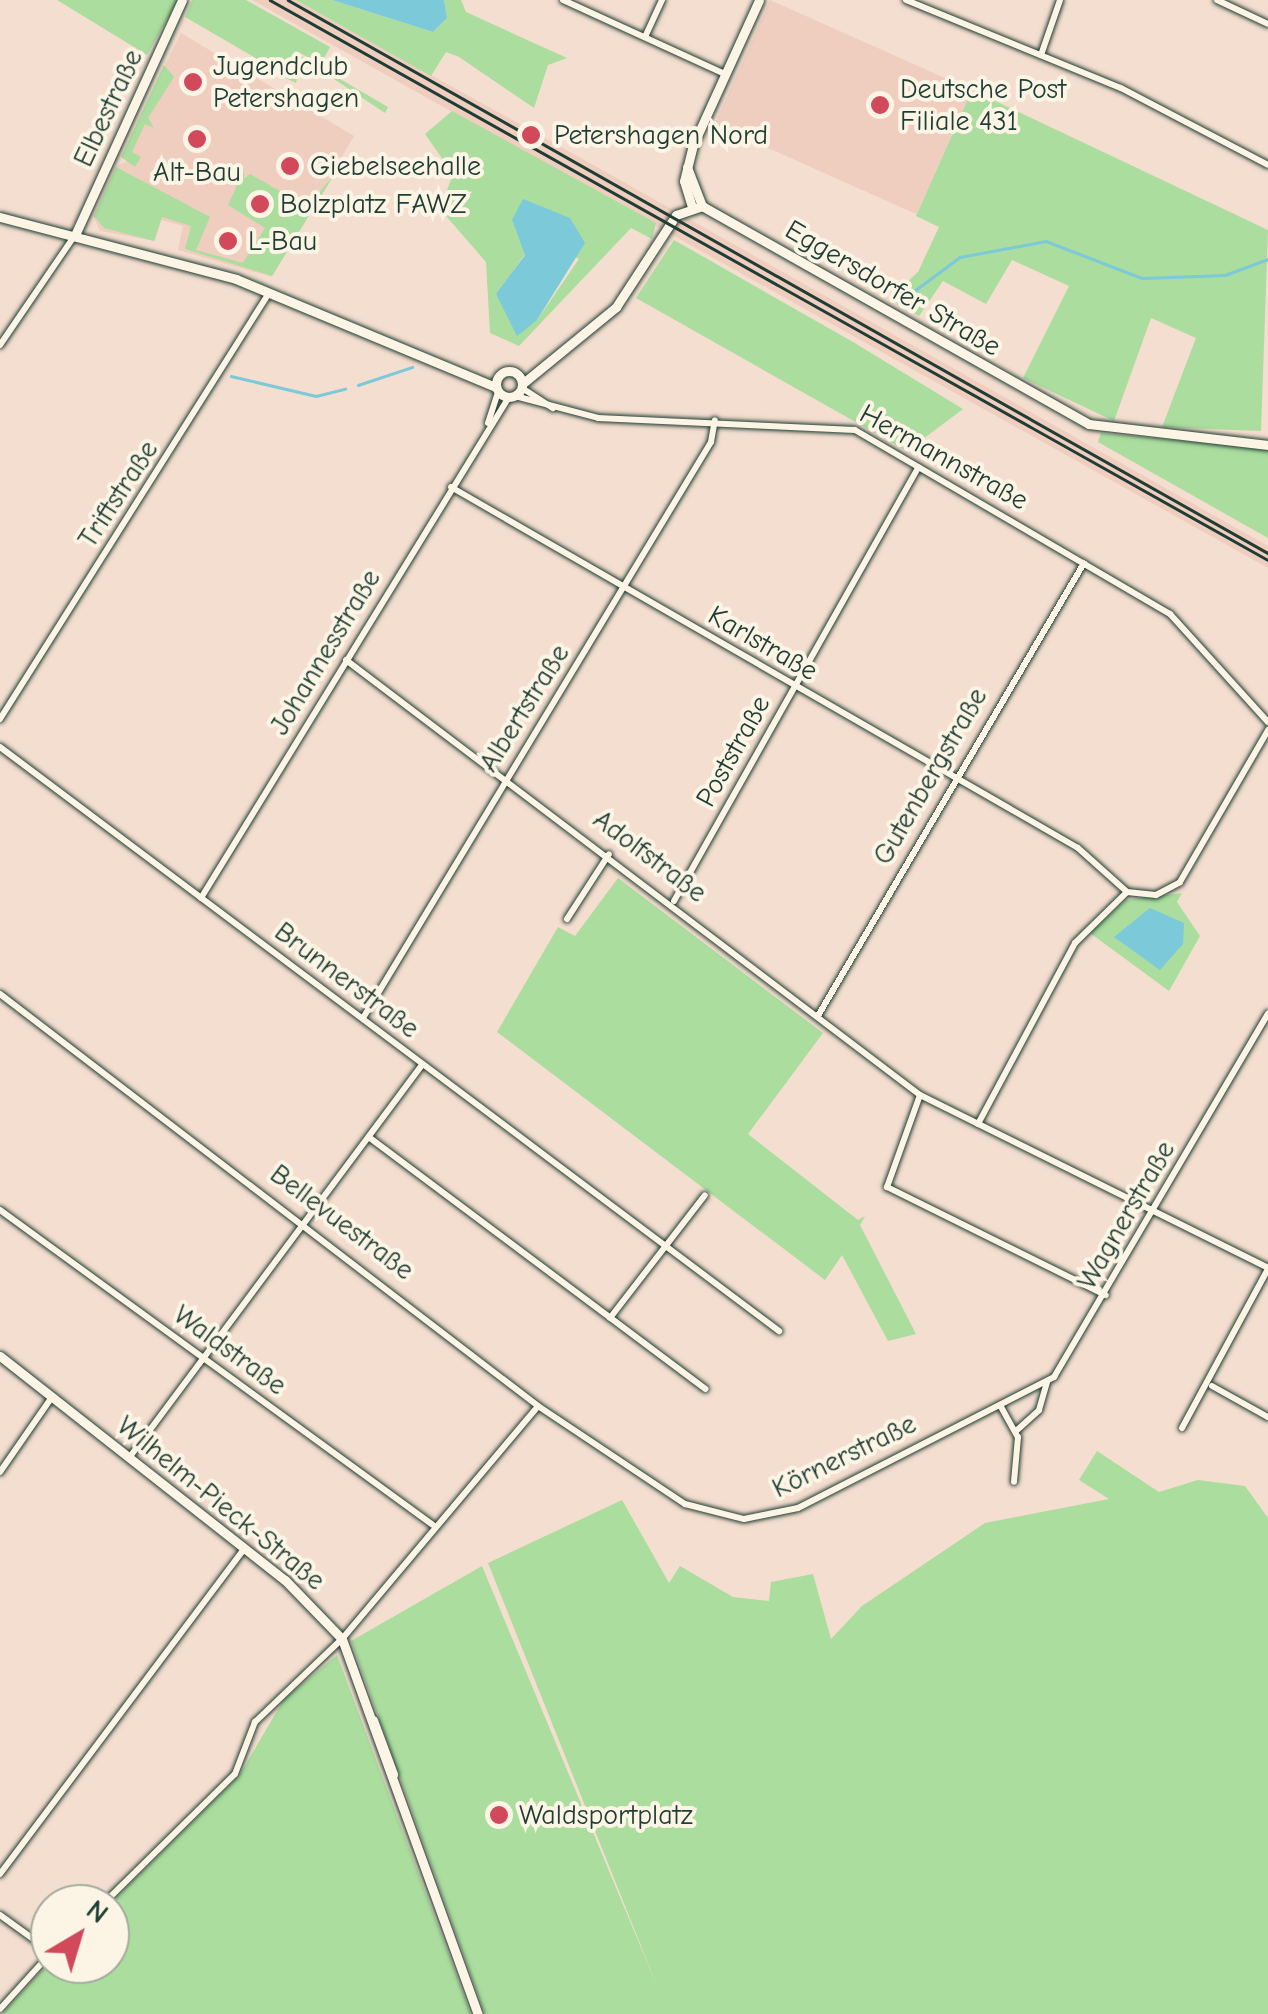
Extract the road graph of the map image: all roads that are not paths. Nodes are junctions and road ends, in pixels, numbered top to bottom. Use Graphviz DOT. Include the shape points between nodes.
graph roads {
  1 [pos="182,0"];
  2 [pos="564,0"];
  3 [pos="662,0"];
  4 [pos="760,0"];
  5 [pos="906,0"];
  6 [pos="1060,0"];
  7 [pos="1217,0"];
  8 [pos="1268,24"];
  9 [pos="645,37"];
  10 [pos="1041,55"];
  11 [pos="725,74"];
  12 [pos="1268,165"];
  13 [pos="697,207"];
  14 [pos="0,217"];
  15 [pos="75,235"];
  16 [pos="270,291"];
  17 [pos="0,345"];
  18 [pos="560,357"];
  19 [pos="463,374"];
  20 [pos="500,374"];
  21 [pos="518,374"];
  22 [pos="497,390"];
  23 [pos="517,391"];
  24 [pos="716,420"];
  25 [pos="487,428"];
  26 [pos="1268,445"];
  27 [pos="919,467"];
  28 [pos="452,487"];
  29 [pos="1084,562"];
  30 [pos="624,588"];
  31 [pos="346,660"];
  32 [pos="795,688"];
  33 [pos="0,719"];
  34 [pos="1268,722"];
  35 [pos="1268,730"];
  36 [pos="0,747"];
  37 [pos="507,779"];
  38 [pos="955,782"];
  39 [pos="609,854"];
  40 [pos="1126,892"];
  41 [pos="201,898"];
  42 [pos="674,901"];
  43 [pos="567,919"];
  44 [pos="0,994"];
  45 [pos="1268,1013"];
  46 [pos="818,1014"];
  47 [pos="364,1018"];
  48 [pos="422,1066"];
  49 [pos="921,1095"];
  50 [pos="978,1124"];
  51 [pos="370,1138"];
  52 [pos="706,1195"];
  53 [pos="0,1210"];
  54 [pos="1155,1212"];
  55 [pos="305,1222"];
  56 [pos="665,1252"];
  57 [pos="1268,1269"];
  58 [pos="1106,1295"];
  59 [pos="610,1318"];
  60 [pos="779,1331"];
  61 [pos="0,1356"];
  62 [pos="204,1359"];
  63 [pos="1047,1381"];
  64 [pos="1212,1386"];
  65 [pos="704,1389"];
  66 [pos="52,1397"];
  67 [pos="1000,1405"];
  68 [pos="538,1406"];
  69 [pos="1268,1417"];
  70 [pos="1182,1428"];
  71 [pos="1016,1431"];
  72 [pos="129,1458"];
  73 [pos="0,1472"];
  74 [pos="1014,1482"];
  75 [pos="654,1486"];
  76 [pos="433,1525"];
  77 [pos="244,1548"];
  78 [pos="342,1638"];
  79 [pos="0,1874"];
  80 [pos="123,1884"];
  81 [pos="0,1915"];
  82 [pos="30,1938"];
  83 [pos="30,1975"];
  84 [pos="0,2009"];
  85 [pos="478,2014"];
  1 -- 15 [label="street, Elbestraße"];
  2 -- 9 [label="street"];
  3 -- 9 [label="street"];
  4 -- 11 [label="street"];
  5 -- 10 [label="street"];
  6 -- 10 [label="street"];
  7 -- 8 [label="street"];
  9 -- 11 [label="street"];
  10 -- 12 [label="street"];
  11 -- 13 [label="street" via="687,166"];
  13 -- 18 [label="street" via="673,219 618,305"];
  13 -- 26 [label="street, Eggersdorfer Straße" via="1089,424"];
  14 -- 15 [label="street"];
  15 -- 16 [label="street"];
  15 -- 17 [label="street"];
  16 -- 19 [label="street"];
  16 -- 33 [label="street, Triftstraße"];
  18 -- 21 [label="street"];
  18 -- 23 [label="street"];
  19 -- 20 [label="street"];
  19 -- 22 [label="street"];
  20 -- 21 [label="street"];
  20 -- 22 [label="street"];
  21 -- 23 [label="street"];
  22 -- 23 [label="street"];
  22 -- 25 [label="street, Johannesstraße"];
  23 -- 24 [label="street, Hermannstraße" via="554,409"];
  23 -- 25 [label="street, Johannesstraße"];
  24 -- 27 [label="street, Hermannstraße" via="836,423"];
  24 -- 30 [label="street, Albertstraße" via="712,442"];
  25 -- 28 [label="street, Johannesstraße"];
  27 -- 29 [label="street, Hermannstraße"];
  27 -- 32 [label="street, Poststraße"];
  28 -- 30 [label="street, Karlstraße"];
  28 -- 31 [label="street, Johannesstraße"];
  29 -- 34 [label="street, Hermannstraße" via="1170,614"];
  29 -- 38 [label="street, Gutenbergstraße"];
  30 -- 32 [label="street, Karlstraße"];
  30 -- 37 [label="street, Albertstraße"];
  31 -- 37 [label="street, Adolfstraße"];
  31 -- 41 [label="street, Johannesstraße"];
  32 -- 38 [label="street, Karlstraße"];
  32 -- 42 [label="street, Poststraße"];
  35 -- 40 [label="street" via="1180,882 1156,894"];
  36 -- 41 [label="street, Brunnerstraße"];
  37 -- 39 [label="street, Adolfstraße"];
  37 -- 47 [label="street, Albertstraße"];
  38 -- 40 [label="street, Karlstraße" via="1100,862"];
  38 -- 46 [label="street, Gutenbergstraße"];
  39 -- 42 [label="street, Adolfstraße"];
  39 -- 43 [label="street"];
  40 -- 50 [label="street" via="1055,971"];
  41 -- 47 [label="street, Brunnerstraße"];
  42 -- 46 [label="street, Adolfstraße"];
  44 -- 55 [label="street, Bellevuestraße"];
  45 -- 54 [label="street, Wagnerstraße"];
  46 -- 49 [label="street, Adolfstraße"];
  47 -- 48 [label="street, Brunnerstraße"];
  48 -- 51 [label="street"];
  48 -- 56 [label="street, Brunnerstraße"];
  49 -- 50 [label="street, Adolfstraße"];
  49 -- 58 [label="street" via="887,1186"];
  50 -- 54 [label="street, Adolfstraße"];
  51 -- 55 [label="street"];
  51 -- 59 [label="street"];
  52 -- 56 [label="street"];
  53 -- 62 [label="street, Waldstraße"];
  54 -- 57 [label="street, Adolfstraße"];
  54 -- 58 [label="street, Wagnerstraße"];
  55 -- 62 [label="street"];
  55 -- 68 [label="street, Bellevuestraße"];
  56 -- 59 [label="street"];
  56 -- 60 [label="street, Brunnerstraße"];
  57 -- 64 [label="street"];
  58 -- 63 [label="street, Wagnerstraße"];
  59 -- 65 [label="street"];
  61 -- 66 [label="street, Wilhelm-Pieck-Straße"];
  62 -- 72 [label="street"];
  62 -- 76 [label="street, Waldstraße"];
  63 -- 67 [label="street, Körnerstraße"];
  63 -- 71 [label="street, Wagnerstraße" via="1040,1410"];
  64 -- 69 [label="street"];
  64 -- 70 [label="street"];
  66 -- 72 [label="street, Wilhelm-Pieck-Straße"];
  66 -- 73 [label="street"];
  67 -- 71 [label="street"];
  67 -- 75 [label="street, Körnerstraße" via="780,1514 714,1516"];
  68 -- 75 [label="street, Bellevuestraße"];
  68 -- 76 [label="street"];
  71 -- 74 [label="street"];
  72 -- 77 [label="street, Wilhelm-Pieck-Straße"];
  76 -- 78 [label="street"];
  77 -- 78 [label="street, Wilhelm-Pieck-Straße"];
  77 -- 79 [label="street"];
  78 -- 80 [label="street" via="255,1722 235,1774"];
  78 -- 85 [label="street, Wilhelm-Pieck-Straße"];
  81 -- 82 [label="street"];
  83 -- 84 [label="street"];
}
